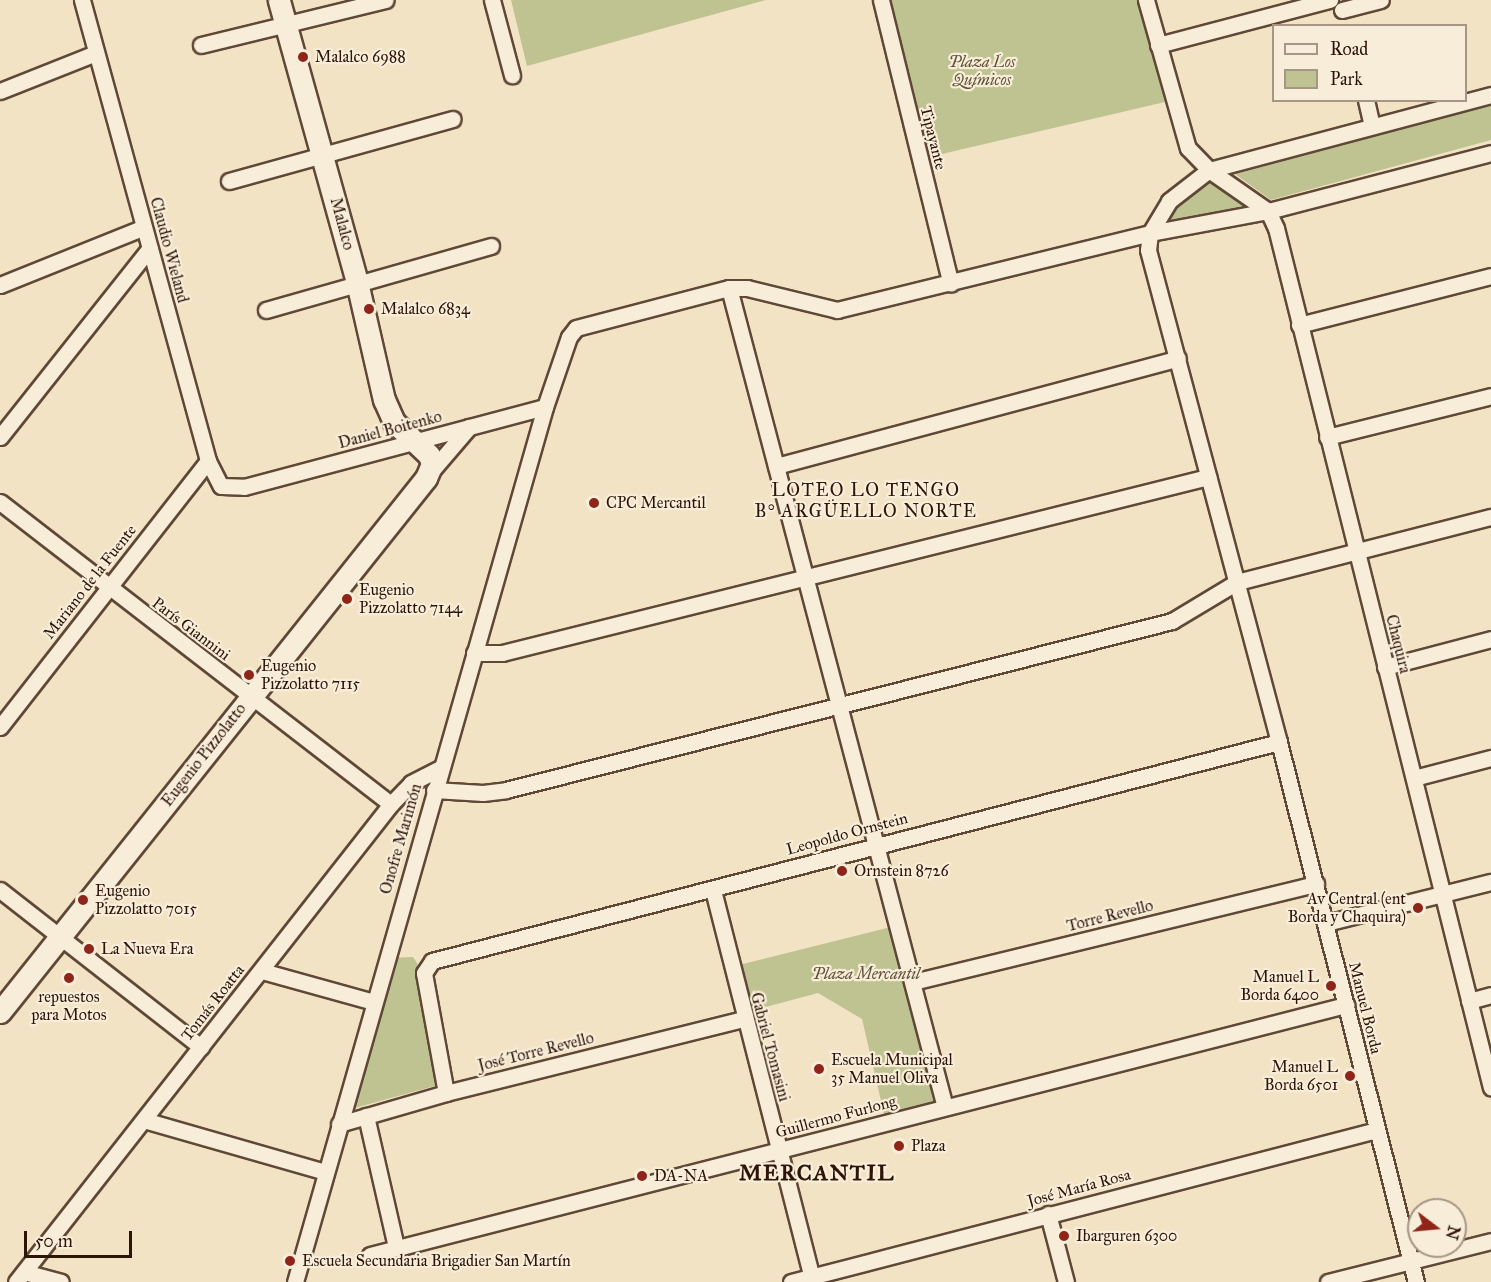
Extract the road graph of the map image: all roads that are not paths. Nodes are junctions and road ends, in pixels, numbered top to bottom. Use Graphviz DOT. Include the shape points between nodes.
graph roads {
  1 [pos="82,0"];
  2 [pos="279,0"];
  3 [pos="386,0"];
  4 [pos="492,0"];
  5 [pos="881,0"];
  6 [pos="1146,0"];
  7 [pos="1381,0"];
  8 [pos="1337,3"];
  9 [pos="1345,24"];
  10 [pos="286,25"];
  11 [pos="201,45"];
  12 [pos="1158,45"];
  13 [pos="96,53"];
  14 [pos="512,75"];
  15 [pos="0,91"];
  16 [pos="1491,95"];
  17 [pos="1467,101"];
  18 [pos="1366,102"];
  19 [pos="1463,102"];
  20 [pos="453,119"];
  21 [pos="1372,125"];
  22 [pos="1491,153"];
  23 [pos="323,155"];
  24 [pos="1209,170"];
  25 [pos="229,181"];
  26 [pos="1268,211"];
  27 [pos="144,228"];
  28 [pos="1150,233"];
  29 [pos="491,246"];
  30 [pos="150,248"];
  31 [pos="1491,276"];
  32 [pos="357,282"];
  33 [pos="951,284"];
  34 [pos="0,285"];
  35 [pos="729,288"];
  36 [pos="266,310"];
  37 [pos="1299,325"];
  38 [pos="1178,358"];
  39 [pos="1491,396"];
  40 [pos="545,407"];
  41 [pos="469,427"];
  42 [pos="0,437"];
  43 [pos="1327,437"];
  44 [pos="412,442"];
  45 [pos="208,461"];
  46 [pos="776,466"];
  47 [pos="1208,477"];
  48 [pos="426,478"];
  49 [pos="244,487"];
  50 [pos="0,502"];
  51 [pos="1491,517"];
  52 [pos="1356,551"];
  53 [pos="806,579"];
  54 [pos="1237,582"];
  55 [pos="108,588"];
  56 [pos="1491,639"];
  57 [pos="474,653"];
  58 [pos="1385,667"];
  59 [pos="250,696"];
  60 [pos="840,706"];
  61 [pos="0,727"];
  62 [pos="1280,742"];
  63 [pos="1491,758"];
  64 [pos="440,768"];
  65 [pos="1414,778"];
  66 [pos="434,790"];
  67 [pos="391,804"];
  68 [pos="877,844"];
  69 [pos="1491,882"];
  70 [pos="1316,884"];
  71 [pos="0,890"];
  72 [pos="713,890"];
  73 [pos="1442,894"];
  74 [pos="1326,923"];
  75 [pos="59,938"];
  76 [pos="262,971"];
  77 [pos="913,982"];
  78 [pos="1491,995"];
  79 [pos="1469,1001"];
  80 [pos="374,1002"];
  81 [pos="1346,1005"];
  82 [pos="0,1012"];
  83 [pos="743,1019"];
  84 [pos="201,1047"];
  85 [pos="1491,1088"];
  86 [pos="446,1093"];
  87 [pos="945,1107"];
  88 [pos="366,1116"];
  89 [pos="144,1120"];
  90 [pos="339,1124"];
  91 [pos="1377,1130"];
  92 [pos="780,1151"];
  93 [pos="325,1173"];
  94 [pos="1048,1214"];
  95 [pos="1491,1241"];
  96 [pos="396,1247"];
  97 [pos="370,1255"];
  98 [pos="1411,1261"];
  99 [pos="20,1277"];
  100 [pos="812,1279"];
  101 [pos="61,1282"];
  102 [pos="295,1282"];
  103 [pos="791,1282"];
  104 [pos="1066,1282"];
  105 [pos="1328,1282"];
  106 [pos="1416,1282"];
  1 -- 13 [label="street, Claudio Wieland"];
  2 -- 10 [label="main road, Malalco"];
  3 -- 10 [label="street"];
  4 -- 14 [label="street"];
  5 -- 33 [label="street, Tipayante"];
  6 -- 12 [label="street"];
  7 -- 8 [label="street"];
  8 -- 9 [label="street"];
  8 -- 12 [label="street"];
  10 -- 11 [label="street"];
  10 -- 23 [label="main road, Malalco"];
  12 -- 24 [label="street" via="1188,148"];
  13 -- 15 [label="street"];
  13 -- 27 [label="street, Claudio Wieland"];
  16 -- 17 [label="street"];
  18 -- 21 [label="street"];
  19 -- 21 [label="street"];
  20 -- 23 [label="street"];
  21 -- 24 [label="street"];
  22 -- 26 [label="street"];
  23 -- 25 [label="street"];
  23 -- 32 [label="main road, Malalco"];
  24 -- 26 [label="street"];
  24 -- 28 [label="street" via="1169,201"];
  26 -- 28 [label="street"];
  26 -- 37 [label="street, Chaquira" via="1276,228"];
  27 -- 30 [label="street, Claudio Wieland"];
  27 -- 34 [label="street"];
  28 -- 33 [label="street"];
  28 -- 38 [label="street" via="1148,250"];
  29 -- 32 [label="street"];
  30 -- 42 [label="street"];
  30 -- 45 [label="street, Claudio Wieland"];
  31 -- 37 [label="street"];
  32 -- 36 [label="street"];
  32 -- 44 [label="main road, Malalco" via="384,400 394,422"];
  33 -- 35 [label="street" via="837,310 747,288"];
  35 -- 40 [label="street, Onofre Marimón" via="576,328 568,337"];
  35 -- 46 [label="street"];
  37 -- 43 [label="street, Chaquira"];
  38 -- 46 [label="street"];
  38 -- 47 [label="street"];
  39 -- 43 [label="street"];
  40 -- 41 [label="street, Daniel Boitenko"];
  40 -- 57 [label="street, Onofre Marimón"];
  41 -- 44 [label="street, Daniel Boitenko"];
  41 -- 48 [label="street"];
  43 -- 52 [label="street, Chaquira"];
  44 -- 48 [label="main road" via="429,455 432,464"];
  44 -- 49 [label="street, Daniel Boitenko"];
  45 -- 49 [label="street, Claudio Wieland" via="221,486"];
  45 -- 55 [label="street, Mariano de la Fuente"];
  46 -- 53 [label="street"];
  47 -- 53 [label="street"];
  47 -- 54 [label="street"];
  48 -- 59 [label="main road, Eugenio Pizzolatto"];
  50 -- 55 [label="street, París Giannini"];
  51 -- 52 [label="street"];
  52 -- 54 [label="street"];
  52 -- 58 [label="street, Chaquira"];
  53 -- 57 [label="street" via="502,652"];
  53 -- 60 [label="street"];
  54 -- 60 [label="street" via="1172,621"];
  54 -- 62 [label="street, Manuel Borda"];
  55 -- 59 [label="street, París Giannini"];
  55 -- 61 [label="street, Mariano de la Fuente"];
  56 -- 58 [label="street"];
  57 -- 64 [label="street, Onofre Marimón"];
  58 -- 65 [label="street, Chaquira"];
  59 -- 67 [label="street, París Giannini"];
  59 -- 75 [label="main road, Eugenio Pizzolatto"];
  60 -- 66 [label="street" via="506,790"];
  60 -- 68 [label="street"];
  62 -- 68 [label="street, Leopoldo Ornstein"];
  62 -- 70 [label="street, Manuel Borda"];
  63 -- 65 [label="street"];
  64 -- 66 [label="street, Onofre Marimón"];
  64 -- 67 [label="street, Tomás Roatta" via="411,783"];
  65 -- 73 [label="street, Chaquira"];
  66 -- 80 [label="street, Onofre Marimón"];
  67 -- 76 [label="street, Tomás Roatta"];
  68 -- 72 [label="street, Leopoldo Ornstein"];
  68 -- 77 [label="street"];
  69 -- 73 [label="street"];
  70 -- 74 [label="street, Manuel Borda"];
  70 -- 77 [label="street, Torre Revello"];
  71 -- 75 [label="street"];
  72 -- 83 [label="street, Gabriel Tomasini"];
  72 -- 86 [label="street, Leopoldo Ornstein" via="426,965 424,973"];
  73 -- 74 [label="street"];
  73 -- 79 [label="street, Chaquira"];
  74 -- 81 [label="street, Manuel Borda"];
  75 -- 82 [label="main road, Eugenio Pizzolatto"];
  75 -- 84 [label="street"];
  76 -- 80 [label="street"];
  76 -- 84 [label="street, Tomás Roatta"];
  77 -- 87 [label="street"];
  78 -- 79 [label="street"];
  79 -- 85 [label="street, Chaquira"];
  80 -- 90 [label="street, Onofre Marimón"];
  81 -- 87 [label="street, Guillermo Furlong"];
  81 -- 91 [label="street, Manuel Borda"];
  83 -- 86 [label="street, José Torre Revello"];
  83 -- 92 [label="street, Gabriel Tomasini"];
  84 -- 89 [label="street, Tomás Roatta"];
  86 -- 88 [label="street, José Torre Revello"];
  87 -- 92 [label="street, Guillermo Furlong"];
  88 -- 90 [label="street, José Torre Revello"];
  88 -- 96 [label="street"];
  89 -- 93 [label="street"];
  89 -- 99 [label="street, Tomás Roatta"];
  90 -- 93 [label="street, Onofre Marimón"];
  91 -- 94 [label="street, José María Rosa"];
  91 -- 98 [label="street, Manuel Borda"];
  92 -- 96 [label="street, Guillermo Furlong"];
  92 -- 100 [label="street, Gabriel Tomasini"];
  93 -- 102 [label="street, Onofre Marimón"];
  94 -- 100 [label="street, José María Rosa"];
  94 -- 104 [label="street"];
  95 -- 98 [label="street"];
  96 -- 97 [label="street, Guillermo Furlong"];
  98 -- 105 [label="street"];
  98 -- 106 [label="street, Manuel Borda"];
  99 -- 101 [label="street"];
  100 -- 103 [label="street, José María Rosa"];
}
